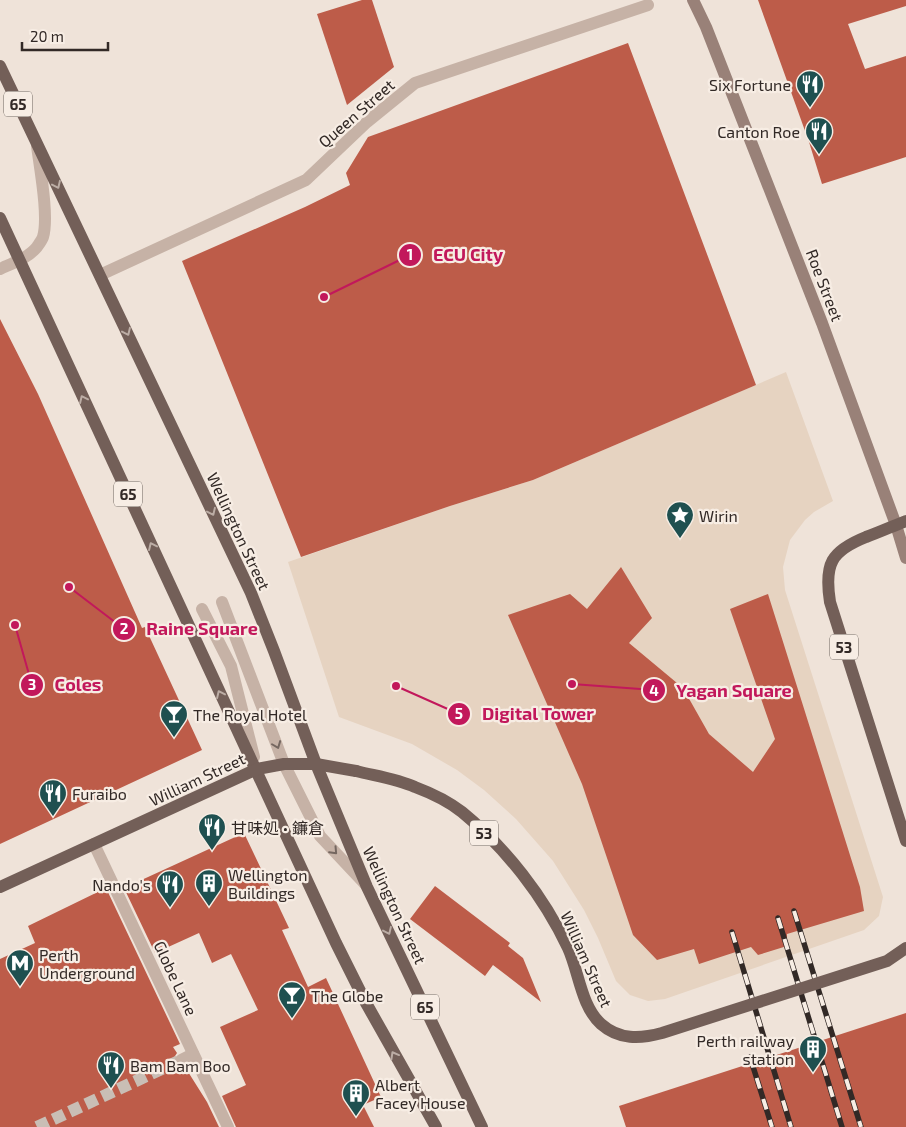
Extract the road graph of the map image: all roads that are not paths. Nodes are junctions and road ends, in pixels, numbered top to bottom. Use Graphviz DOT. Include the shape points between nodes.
graph roads {
  1 [pos="693,0"];
  2 [pos="702,0"];
  3 [pos="648,5"];
  4 [pos="706,26"];
  5 [pos="0,66"];
  6 [pos="37,141"];
  7 [pos="0,218"];
  8 [pos="19,261"];
  9 [pos="0,269"];
  10 [pos="100,275"];
  11 [pos="901,523"];
  12 [pos="906,558"];
  13 [pos="222,602"];
  14 [pos="202,609"];
  15 [pos="284,764"];
  16 [pos="316,764"];
  17 [pos="256,769"];
  18 [pos="906,841"];
  19 [pos="94,844"];
  20 [pos="0,887"];
  21 [pos="368,887"];
  22 [pos="906,948"];
  23 [pos="193,1054"];
  24 [pos="181,1060"];
  25 [pos="228,1127"];
  26 [pos="436,1127"];
  27 [pos="482,1127"];
  1 -- 4 [label="main road, Roe Street"];
  2 -- 4 [label="main road, Roe Street"];
  3 -- 10 [label="street, Queen Street" via="416,83 367,122 306,180"];
  4 -- 11 [label="main road, Roe Street"];
  5 -- 6 [label="main road, Wellington Street / 65"];
  6 -- 8 [label="street" via="45,212 43,237 36,249"];
  6 -- 10 [label="main road, Wellington Street / 65, one-way"];
  7 -- 8 [label="main road, 65"];
  8 -- 9 [label="street"];
  17 -- 8 [label="main road, 65, one-way"];
  10 -- 16 [label="main road, Wellington Street / 65, one-way" via="251,593"];
  11 -- 12 [label="main road, Roe Street"];
  11 -- 18 [label="main road, 53" via="840,550 830,566 828,588"];
  13 -- 15 [label="street, one-way"];
  14 -- 17 [label="street" via="231,666"];
  15 -- 16 [label="main road, William Street / 53"];
  15 -- 17 [label="main road, William Street / 53"];
  15 -- 21 [label="street, one-way" via="320,836"];
  16 -- 21 [label="main road, Wellington Street / 65"];
  16 -- 22 [label="main road, William Street / 53, bridge" via="413,786 460,811 493,841 525,878 550,914 568,949 590,1010 602,1024 620,1035 638,1038 662,1033 887,961"];
  17 -- 19 [label="main road, William Street / 53"];
  26 -- 17 [label="main road, 65, one-way" via="366,1003"];
  19 -- 20 [label="main road, William Street / 53"];
  19 -- 23 [label="street, Globe Lane"];
  21 -- 27 [label="main road, Wellington Street / 65, one-way"];
  23 -- 24 [label="street"];
  23 -- 25 [label="street, Globe Lane"];
}
